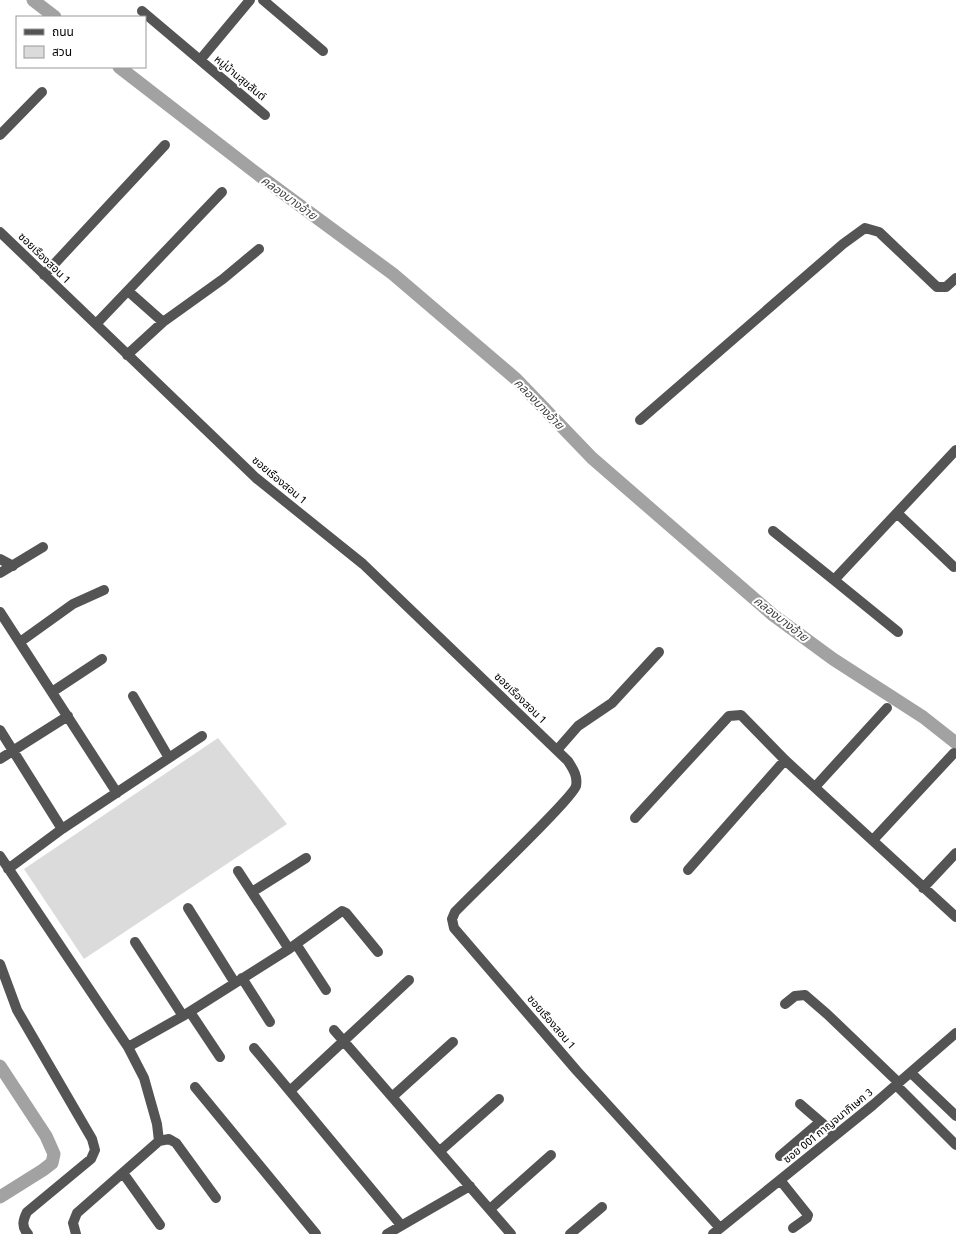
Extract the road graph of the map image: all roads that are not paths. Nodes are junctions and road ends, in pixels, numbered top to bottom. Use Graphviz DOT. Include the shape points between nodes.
graph roads {
  1 [pos="250,0"];
  2 [pos="262,0"];
  3 [pos="142,11"];
  4 [pos="323,51"];
  5 [pos="200,60"];
  6 [pos="42,92"];
  7 [pos="265,115"];
  8 [pos="0,135"];
  9 [pos="165,145"];
  10 [pos="222,192"];
  11 [pos="0,232"];
  12 [pos="259,249"];
  13 [pos="44,275"];
  14 [pos="956,278"];
  15 [pos="128,290"];
  16 [pos="163,322"];
  17 [pos="96,324"];
  18 [pos="127,355"];
  19 [pos="640,420"];
  20 [pos="954,455"];
  21 [pos="897,513"];
  22 [pos="773,531"];
  23 [pos="43,547"];
  24 [pos="0,559"];
  25 [pos="13,566"];
  26 [pos="954,567"];
  27 [pos="0,573"];
  28 [pos="834,580"];
  29 [pos="104,590"];
  30 [pos="0,612"];
  31 [pos="898,632"];
  32 [pos="20,642"];
  33 [pos="659,652"];
  34 [pos="102,659"];
  35 [pos="52,692"];
  36 [pos="133,696"];
  37 [pos="887,708"];
  38 [pos="68,716"];
  39 [pos="0,730"];
  40 [pos="202,736"];
  41 [pos="12,750"];
  42 [pos="557,750"];
  43 [pos="954,753"];
  44 [pos="169,758"];
  45 [pos="0,759"];
  46 [pos="785,760"];
  47 [pos="815,786"];
  48 [pos="117,793"];
  49 [pos="636,818"];
  50 [pos="62,829"];
  51 [pos="872,840"];
  52 [pos="956,853"];
  53 [pos="0,856"];
  54 [pos="306,858"];
  55 [pos="8,869"];
  56 [pos="688,870"];
  57 [pos="238,871"];
  58 [pos="922,888"];
  59 [pos="252,892"];
  60 [pos="188,908"];
  61 [pos="956,917"];
  62 [pos="135,942"];
  63 [pos="292,947"];
  64 [pos="378,952"];
  65 [pos="0,964"];
  66 [pos="409,980"];
  67 [pos="239,981"];
  68 [pos="326,990"];
  69 [pos="785,1004"];
  70 [pos="187,1014"];
  71 [pos="270,1022"];
  72 [pos="334,1030"];
  73 [pos="956,1033"];
  74 [pos="344,1041"];
  75 [pos="453,1042"];
  76 [pos="128,1048"];
  77 [pos="254,1048"];
  78 [pos="220,1057"];
  79 [pos="911,1073"];
  80 [pos="898,1084"];
  81 [pos="195,1087"];
  82 [pos="291,1090"];
  83 [pos="392,1097"];
  84 [pos="499,1099"];
  85 [pos="800,1104"];
  86 [pos="956,1116"];
  87 [pos="820,1122"];
  88 [pos="836,1135"];
  89 [pos="159,1141"];
  90 [pos="956,1145"];
  91 [pos="440,1151"];
  92 [pos="551,1155"];
  93 [pos="780,1156"];
  94 [pos="124,1173"];
  95 [pos="780,1180"];
  96 [pos="470,1186"];
  97 [pos="216,1198"];
  98 [pos="602,1207"];
  99 [pos="490,1209"];
  100 [pos="160,1225"];
  101 [pos="402,1225"];
  102 [pos="793,1228"];
  103 [pos="716,1231"];
  104 [pos="28,1234"];
  105 [pos="76,1234"];
  106 [pos="316,1234"];
  107 [pos="387,1234"];
  108 [pos="511,1234"];
  109 [pos="570,1234"];
  1 -- 5 [label="street, หมู่บ้านสุขสันต์"];
  2 -- 4 [label="street"];
  3 -- 5 [label="street, หมู่บ้านสุขสันต์"];
  5 -- 7 [label="street, หมู่บ้านสุขสันต์"];
  6 -- 8 [label="street"];
  9 -- 13 [label="street"];
  10 -- 15 [label="street"];
  11 -- 13 [label="street, ซอยเรืองสอน 1"];
  12 -- 16 [label="street" via="223,279"];
  13 -- 17 [label="street, ซอยเรืองสอน 1"];
  14 -- 19 [label="street" via="946,287 937,287 879,232 865,228 843,244"];
  15 -- 16 [label="street"];
  15 -- 17 [label="street"];
  16 -- 18 [label="street"];
  17 -- 18 [label="street, ซอยเรืองสอน 1"];
  18 -- 42 [label="street, ซอยเรืองสอน 1" via="256,478 363,564"];
  20 -- 21 [label="street"];
  21 -- 26 [label="street"];
  21 -- 28 [label="street"];
  22 -- 28 [label="street"];
  23 -- 25 [label="street"];
  24 -- 25 [label="street"];
  25 -- 27 [label="street"];
  28 -- 31 [label="street"];
  29 -- 32 [label="street" via="73,604"];
  30 -- 32 [label="street"];
  32 -- 35 [label="street"];
  33 -- 42 [label="street" via="612,702 578,726"];
  34 -- 35 [label="street"];
  35 -- 38 [label="street"];
  36 -- 44 [label="street"];
  37 -- 47 [label="street"];
  38 -- 41 [label="street"];
  38 -- 48 [label="street"];
  39 -- 41 [label="street"];
  40 -- 44 [label="street"];
  41 -- 45 [label="street"];
  41 -- 50 [label="street"];
  42 -- 103 [label="street, ซอยเรืองสอน 1" via="576,774 576,788 455,912 452,919 454,928"];
  43 -- 51 [label="street"];
  44 -- 48 [label="street"];
  46 -- 47 [label="street"];
  46 -- 49 [label="street" via="741,715 730,716"];
  46 -- 56 [label="street"];
  47 -- 51 [label="street"];
  48 -- 50 [label="street"];
  50 -- 55 [label="street"];
  51 -- 58 [label="street"];
  52 -- 58 [label="street"];
  53 -- 55 [label="street"];
  54 -- 59 [label="street"];
  55 -- 76 [label="street"];
  57 -- 59 [label="street"];
  58 -- 61 [label="street"];
  59 -- 63 [label="street"];
  60 -- 67 [label="street"];
  62 -- 70 [label="street"];
  63 -- 64 [label="street" via="342,911 346,912"];
  63 -- 67 [label="street"];
  63 -- 68 [label="street"];
  65 -- 104 [label="street" via="17,1010 92,1139 95,1150 91,1159 27,1212 23,1221"];
  66 -- 74 [label="street"];
  67 -- 70 [label="street"];
  67 -- 71 [label="street"];
  69 -- 80 [label="street" via="795,996 805,995 828,1014"];
  70 -- 76 [label="street"];
  70 -- 78 [label="street"];
  72 -- 74 [label="street"];
  73 -- 79 [label="street, ซอย 001 กาญจนาภิเษก 3"];
  74 -- 82 [label="street"];
  74 -- 83 [label="street"];
  75 -- 83 [label="street"];
  76 -- 89 [label="street" via="144,1078"];
  77 -- 82 [label="street"];
  79 -- 80 [label="street, ซอย 001 กาญจนาภิเษก 3"];
  79 -- 86 [label="street"];
  80 -- 88 [label="street, ซอย 001 กาญจนาภิเษก 3"];
  80 -- 90 [label="street"];
  81 -- 106 [label="street"];
  82 -- 101 [label="street"];
  83 -- 91 [label="street"];
  84 -- 91 [label="street"];
  85 -- 87 [label="street"];
  87 -- 88 [label="street"];
  87 -- 93 [label="street"];
  88 -- 95 [label="street, ซอย 001 กาญจนาภิเษก 3"];
  89 -- 94 [label="street"];
  89 -- 97 [label="street" via="169,1139 176,1143"];
  91 -- 96 [label="street"];
  92 -- 99 [label="street"];
  94 -- 100 [label="street"];
  94 -- 105 [label="street" via="77,1213 73,1224"];
  95 -- 102 [label="street" via="808,1215"];
  95 -- 103 [label="street, ซอย 001 กาญจนาภิเษก 3"];
  96 -- 99 [label="street"];
  96 -- 101 [label="street"];
  98 -- 109 [label="street"];
  99 -- 108 [label="street"];
  101 -- 107 [label="street"];
}
